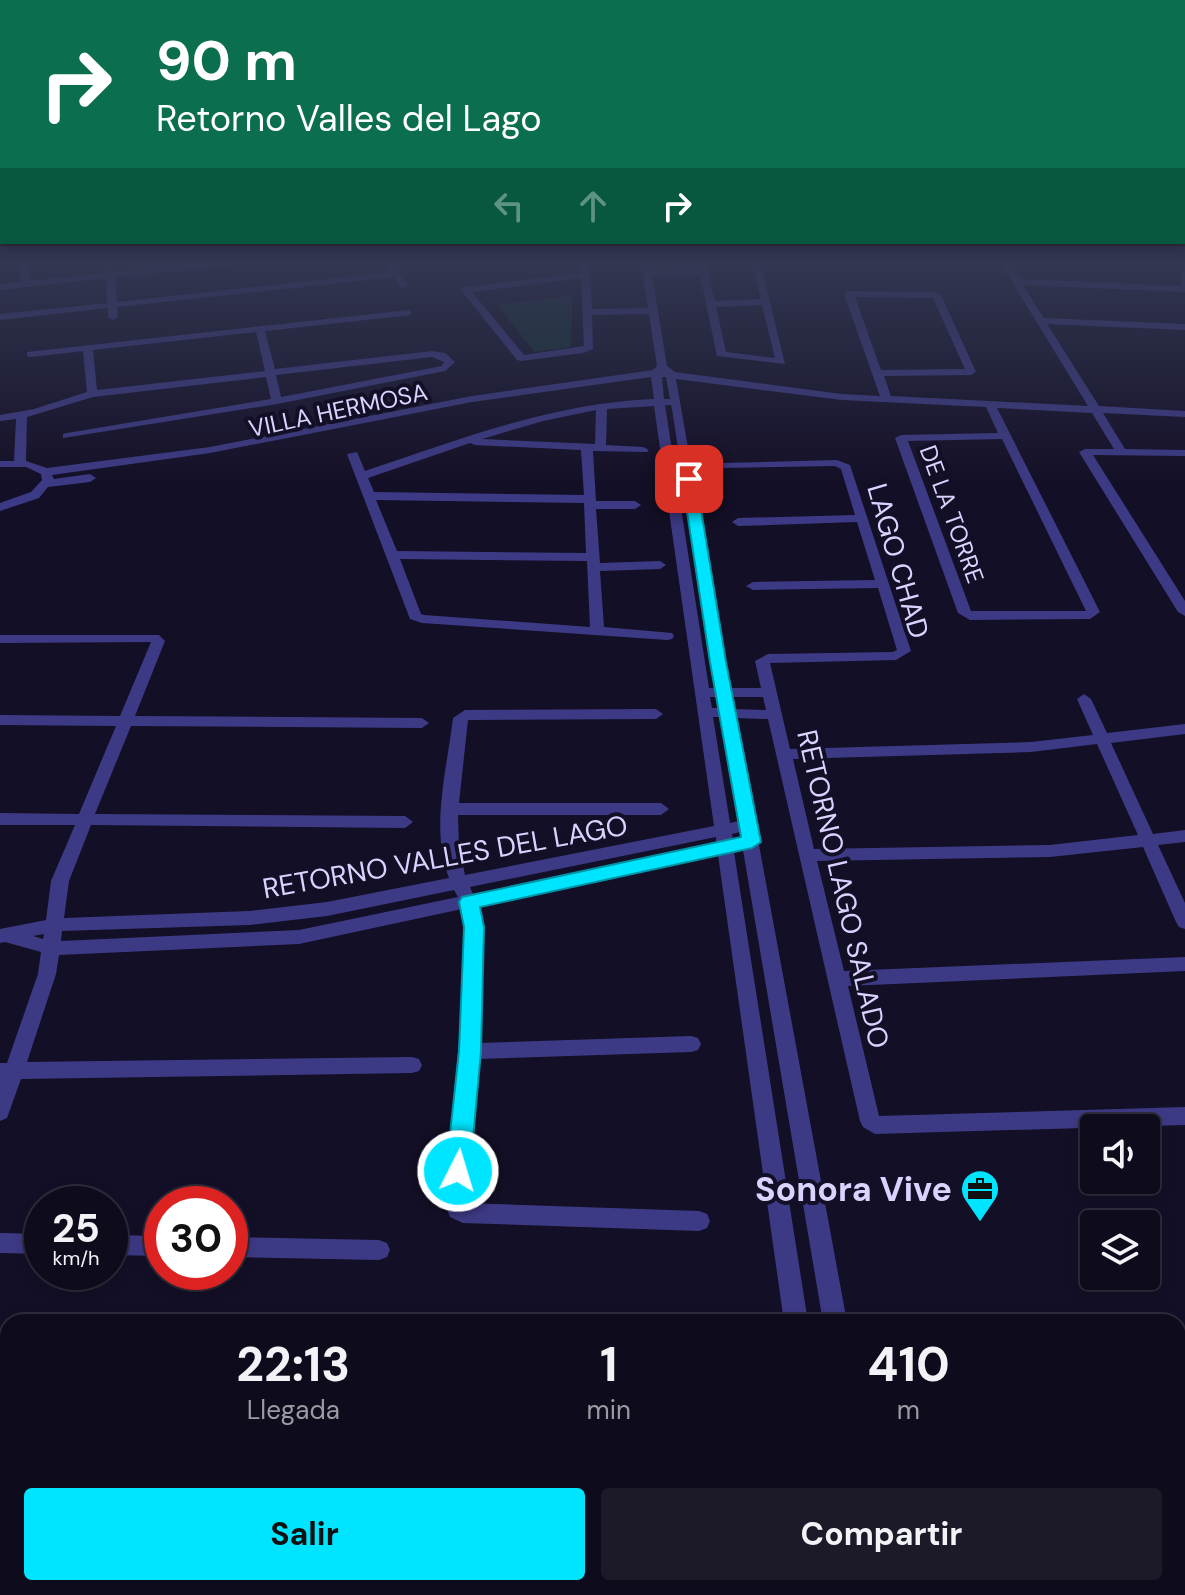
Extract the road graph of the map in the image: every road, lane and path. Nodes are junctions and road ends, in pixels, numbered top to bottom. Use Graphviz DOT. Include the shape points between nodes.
graph roads {
  1 [pos="193,336"];
  2 [pos="262,336"];
  3 [pos="505,336"];
  4 [pos="587,336"];
  5 [pos="658,336"];
  6 [pos="717,336"];
  7 [pos="774,336"];
  8 [pos="864,336"];
  9 [pos="955,336"];
  10 [pos="1050,336"];
  11 [pos="88,348"];
  12 [pos="31,354"];
  13 [pos="271,373"];
  14 [pos="877,373"];
  15 [pos="667,374"];
  16 [pos="92,394"];
  17 [pos="887,400"];
  18 [pos="277,401"];
  19 [pos="990,405"];
  20 [pos="668,406"];
  21 [pos="602,410"];
  22 [pos="1097,410"];
  23 [pos="1185,414"];
  24 [pos="22,415"];
  25 [pos="0,418"];
  26 [pos="67,436"];
  27 [pos="1006,436"];
  28 [pos="465,442"];
  29 [pos="594,448"];
  30 [pos="643,450"];
  31 [pos="1121,451"];
  32 [pos="1185,453"];
  33 [pos="353,454"];
  34 [pos="20,463"];
  35 [pos="0,464"];
  36 [pos="721,466"];
  37 [pos="362,476"];
  38 [pos="46,478"];
  39 [pos="369,496"];
  40 [pos="590,502"];
  41 [pos="635,505"];
  42 [pos="0,507"];
  43 [pos="686,510"];
  44 [pos="861,518"];
  45 [pos="738,522"];
  46 [pos="394,555"];
  47 [pos="594,562"];
  48 [pos="660,565"];
  49 [pos="880,584"];
  50 [pos="753,586"];
  51 [pos="1185,612"];
  52 [pos="597,632"];
  53 [pos="667,636"];
  54 [pos="0,639"];
  55 [pos="762,661"];
  56 [pos="701,692"];
  57 [pos="725,692"];
  58 [pos="770,693"];
  59 [pos="1084,699"];
  60 [pos="704,712"];
  61 [pos="728,713"];
  62 [pos="656,714"];
  63 [pos="775,715"];
  64 [pos="0,720"];
  65 [pos="124,721"];
  66 [pos="422,723"];
  67 [pos="1185,729"];
  68 [pos="1102,740"];
  69 [pos="786,754"];
  70 [pos="452,809"];
  71 [pos="661,809"];
  72 [pos="0,819"];
  73 [pos="87,819"];
  74 [pos="405,822"];
  75 [pos="750,833"];
  76 [pos="1185,836"];
  77 [pos="725,839"];
  78 [pos="1148,841"];
  79 [pos="810,855"];
  80 [pos="465,893"];
  81 [pos="1185,922"];
  82 [pos="54,925"];
  83 [pos="4,936"];
  84 [pos="50,948"];
  85 [pos="1185,964"];
  86 [pos="838,979"];
  87 [pos="691,1044"];
  88 [pos="470,1051"];
  89 [pos="412,1065"];
  90 [pos="8,1071"];
  91 [pos="0,1112"];
  92 [pos="1185,1116"];
  93 [pos="699,1221"];
  94 [pos="0,1243"];
  95 [pos="24,1244"];
  96 [pos="248,1247"];
  97 [pos="379,1250"];
  98 [pos="795,1314"];
  99 [pos="834,1314"];
  1 -- 11 [label="street"];
  2 -- 13 [label="street"];
  3 -- 4 [label="street" via="524,359 587,349"];
  5 -- 15 [label="street"];
  6 -- 7 [label="street" via="721,354 779,362"];
  8 -- 14 [label="street"];
  9 -- 14 [label="street" via="971,372"];
  10 -- 22 [label="street"];
  11 -- 12 [label="street"];
  11 -- 16 [label="street"];
  13 -- 16 [label="street"];
  13 -- 18 [label="street"];
  13 -- 18 [label="street" via="432,354 450,362 445,368"];
  14 -- 17 [label="street"];
  15 -- 17 [label="street, VILLA HERMOSA"];
  15 -- 20 [label="street"];
  15 -- 38 [label="street, VILLA HERMOSA" via="514,397 223,456"];
  16 -- 24 [label="street"];
  17 -- 19 [label="street, VILLA HERMOSA"];
  18 -- 26 [label="street"];
  19 -- 22 [label="street, VILLA HERMOSA"];
  19 -- 27 [label="street"];
  20 -- 21 [label="street"];
  20 -- 43 [label="street"];
  21 -- 28 [label="street"];
  21 -- 29 [label="street"];
  22 -- 23 [label="street, VILLA HERMOSA"];
  22 -- 31 [label="street"];
  24 -- 25 [label="street"];
  24 -- 34 [label="street"];
  27 -- 27 [label="street, DE LA TORRE" via="1093,612 1087,616 965,613 901,438"];
  28 -- 29 [label="street"];
  28 -- 37 [label="street"];
  29 -- 30 [label="street"];
  29 -- 40 [label="street"];
  31 -- 32 [label="street"];
  31 -- 51 [label="street" via="1085,452"];
  33 -- 37 [label="street"];
  34 -- 35 [label="street"];
  34 -- 38 [label="street" via="36,466"];
  36 -- 44 [label="street, LAGO CHAD" via="841,464"];
  37 -- 39 [label="street"];
  38 -- 42 [label="street" via="27,499"];
  39 -- 40 [label="street"];
  39 -- 46 [label="street"];
  40 -- 41 [label="street"];
  40 -- 47 [label="street"];
  43 -- 56 [label="street"];
  43 -- 57 [label="street"];
  44 -- 45 [label="street"];
  44 -- 49 [label="street, LAGO CHAD"];
  46 -- 47 [label="street"];
  46 -- 52 [label="street" via="413,612 422,619"];
  47 -- 48 [label="street"];
  47 -- 52 [label="street"];
  49 -- 50 [label="street"];
  49 -- 55 [label="street, LAGO CHAD" via="903,654"];
  52 -- 53 [label="street"];
  54 -- 65 [label="street" via="157,638"];
  55 -- 58 [label="street, RETORNO LAGO SALADO"];
  56 -- 57 [label="street"];
  56 -- 60 [label="street"];
  57 -- 58 [label="street"];
  57 -- 61 [label="street"];
  58 -- 63 [label="street, RETORNO LAGO SALADO"];
  59 -- 68 [label="street"];
  60 -- 61 [label="street"];
  60 -- 77 [label="street"];
  61 -- 63 [label="street"];
  61 -- 75 [label="street"];
  62 -- 70 [label="street" via="465,715 460,718"];
  63 -- 69 [label="street, RETORNO LAGO SALADO"];
  64 -- 65 [label="street"];
  65 -- 66 [label="street"];
  65 -- 73 [label="street"];
  67 -- 68 [label="street"];
  68 -- 69 [label="street"];
  68 -- 78 [label="street"];
  69 -- 79 [label="street, RETORNO LAGO SALADO"];
  70 -- 71 [label="street"];
  70 -- 80 [label="street" via="453,862"];
  72 -- 73 [label="street"];
  73 -- 74 [label="street"];
  73 -- 82 [label="street" via="60,881"];
  75 -- 77 [label="street, RETORNO VALLES DEL LAGO"];
  75 -- 99 [label="street"];
  76 -- 78 [label="street"];
  77 -- 80 [label="street, RETORNO VALLES DEL LAGO"];
  77 -- 98 [label="street"];
  78 -- 79 [label="street" via="1050,851"];
  78 -- 81 [label="street"];
  79 -- 86 [label="street, RETORNO LAGO SALADO"];
  80 -- 82 [label="street, RETORNO VALLES DEL LAGO" via="286,915"];
  80 -- 84 [label="street, RETORNO VALLES DEL LAGO" via="323,933 275,940"];
  80 -- 88 [label="street" via="474,927"];
  82 -- 83 [label="street, RETORNO VALLES DEL LAGO"];
  82 -- 84 [label="street"];
  83 -- 84 [label="street, RETORNO VALLES DEL LAGO"];
  84 -- 90 [label="street" via="47,974"];
  85 -- 86 [label="street"];
  86 -- 92 [label="street, RETORNO LAGO SALADO" via="869,1119 875,1125"];
  87 -- 88 [label="street"];
  88 -- 93 [label="street" via="458,1210"];
  89 -- 90 [label="street"];
  90 -- 91 [label="street"];
  94 -- 95 [label="street"];
  96 -- 97 [label="street"];
}
